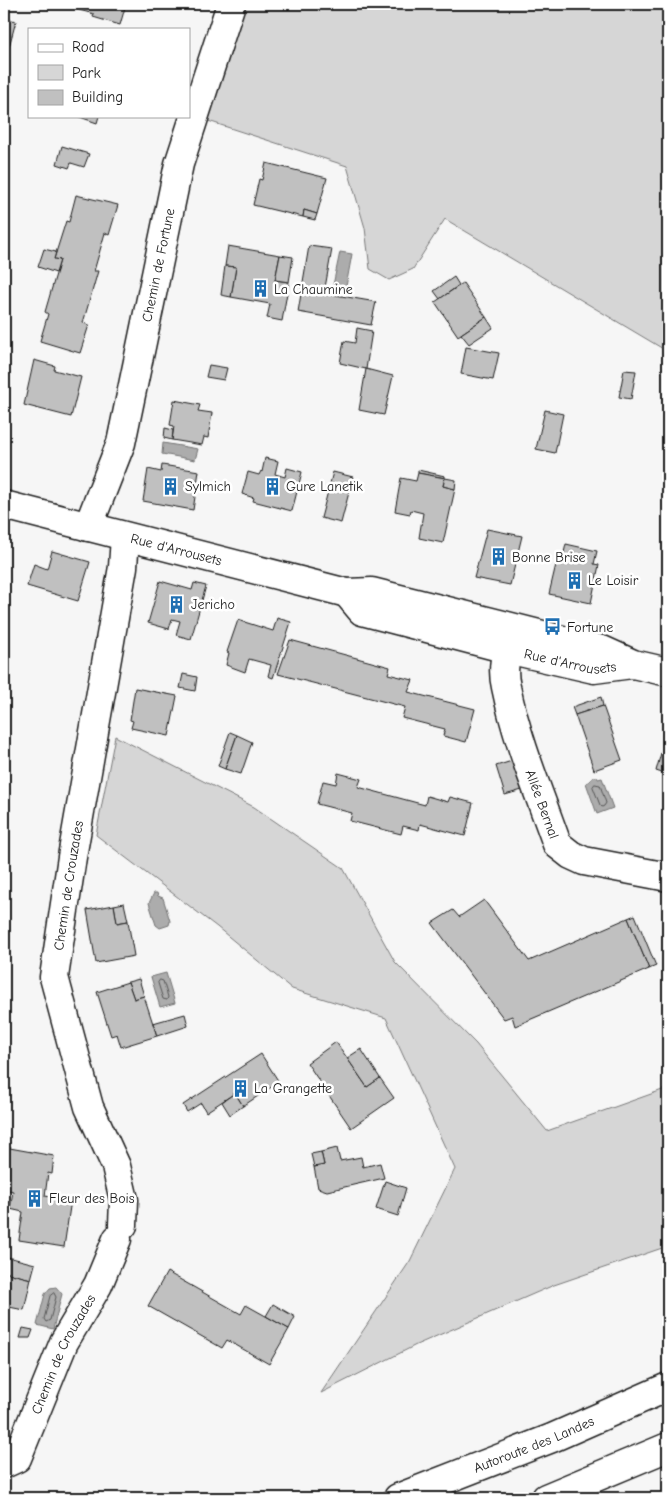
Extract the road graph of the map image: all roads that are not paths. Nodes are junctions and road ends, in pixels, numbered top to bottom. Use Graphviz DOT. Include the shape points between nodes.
graph roads {
  1 [pos="231,4"];
  2 [pos="4,505"];
  3 [pos="88,527"];
  4 [pos="125,537"];
  5 [pos="509,638"];
  6 [pos="668,672"];
  7 [pos="668,877"];
  8 [pos="668,1387"];
  9 [pos="668,1447"];
  10 [pos="4,1464"];
  11 [pos="398,1498"];
  12 [pos="546,1498"];
  1 -- 3 [label="main road, Chemin de Fortune" via="179,164 121,444"];
  2 -- 3 [label="main road, Rue d'Arrousets"];
  3 -- 4 [label="main road, Rue d'Arrousets"];
  4 -- 5 [label="main road, Rue d'Arrousets" via="347,593 372,592"];
  4 -- 10 [label="main road, Chemin de Crouzades" via="123,567 54,977 89,1108 116,1166 124,1200 120,1232 98,1285 64,1342 17,1458"];
  5 -- 6 [label="main road, Rue d'Arrousets" via="602,650 633,664"];
  5 -- 7 [label="main road, Allée Bernal" via="504,659 505,686 557,844 584,861"];
  8 -- 11 [label="main road, Autoroute des Landes" via="552,1438"];
  9 -- 12 [label="main road"];
}
